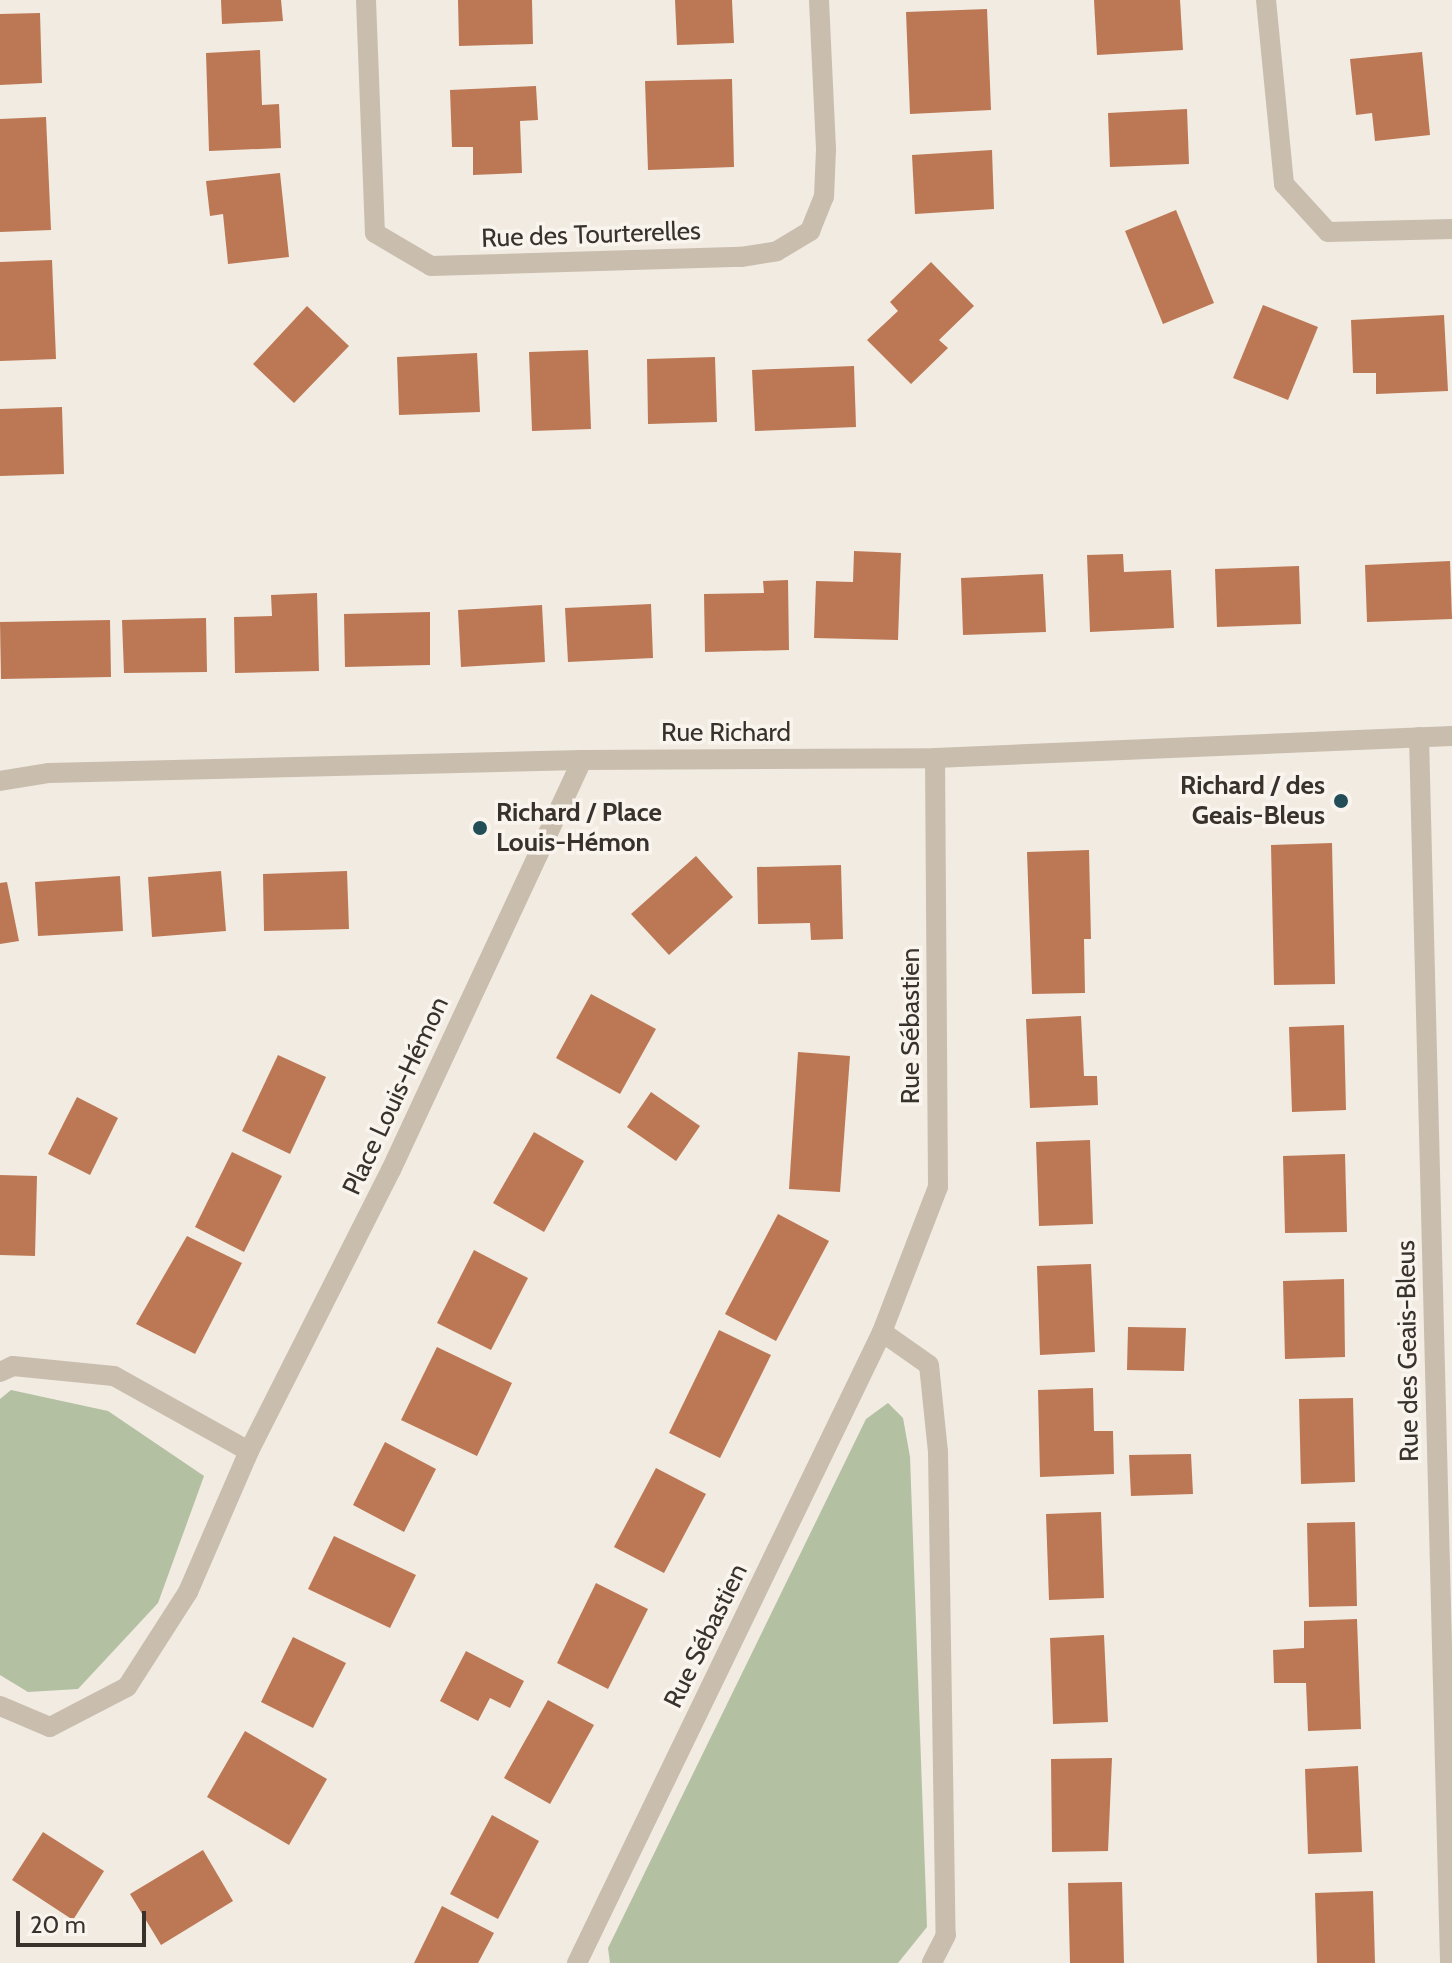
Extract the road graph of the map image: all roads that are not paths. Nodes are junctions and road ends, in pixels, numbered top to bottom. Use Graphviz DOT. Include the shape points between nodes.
graph roads {
  1 [pos="366,0"];
  2 [pos="819,0"];
  3 [pos="1266,0"];
  4 [pos="1452,229"];
  5 [pos="1452,736"];
  6 [pos="1419,737"];
  7 [pos="935,758"];
  8 [pos="582,760"];
  9 [pos="0,781"];
  10 [pos="882,1332"];
  11 [pos="0,1372"];
  12 [pos="249,1451"];
  13 [pos="0,1706"];
  14 [pos="577,1963"];
  15 [pos="932,1963"];
  16 [pos="1450,1963"];
  1 -- 2 [label="street, Rue des Tourterelles" via="375,233 431,266 741,257 777,251 810,231 824,197 826,149"];
  3 -- 4 [label="street" via="1284,184 1328,232"];
  5 -- 6 [label="street, Rue Richard"];
  6 -- 7 [label="street, Rue Richard"];
  6 -- 16 [label="street, Rue des Geais-Bleus"];
  7 -- 8 [label="street, Rue Richard"];
  7 -- 10 [label="street, Rue Sébastien" via="938,1187"];
  8 -- 9 [label="street, Rue Richard" via="49,773"];
  8 -- 12 [label="street, Place Louis-Hémon" via="391,1170"];
  10 -- 14 [label="street, Rue Sébastien"];
  10 -- 15 [label="street" via="929,1365 938,1452 946,1935"];
  11 -- 12 [label="street" via="13,1366 114,1376"];
  12 -- 13 [label="street, Place Louis-Hémon" via="188,1592 127,1687 50,1727"];
}
